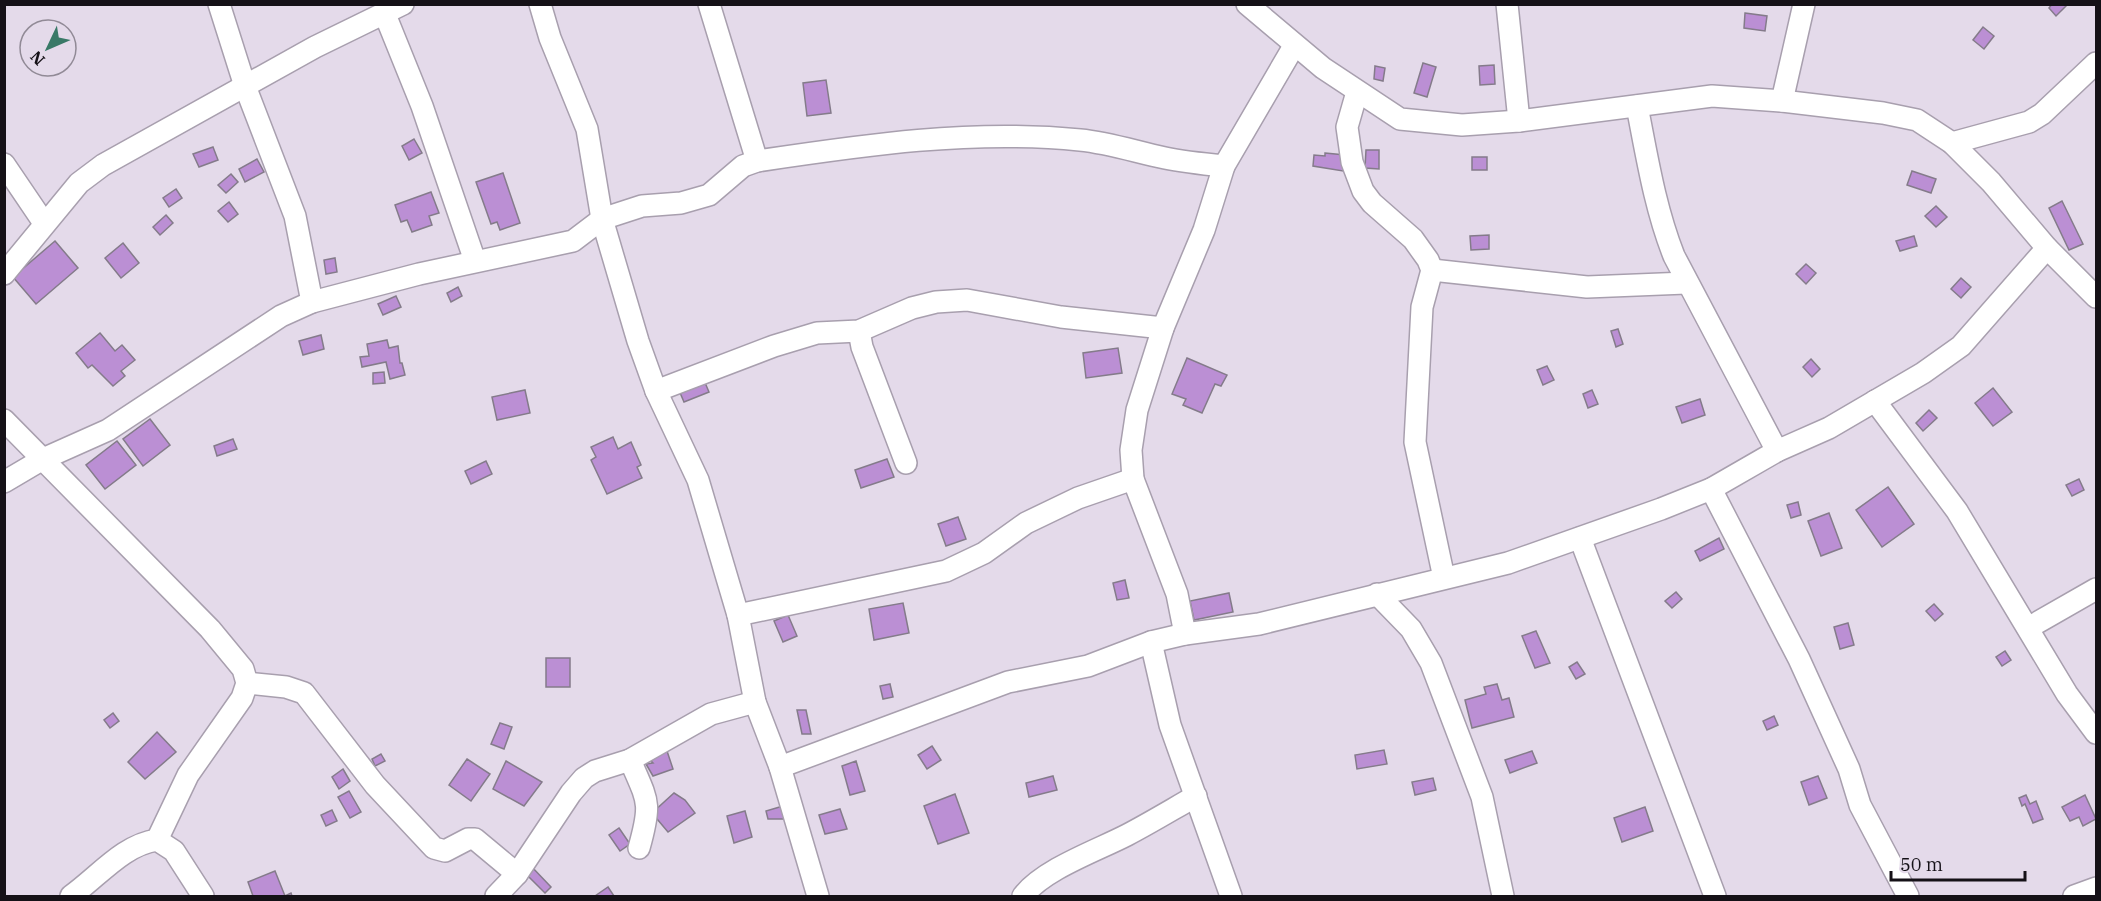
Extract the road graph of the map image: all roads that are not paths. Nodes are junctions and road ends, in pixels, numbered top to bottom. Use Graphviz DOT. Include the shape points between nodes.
graph roads {
  1 [pos="219,4"];
  2 [pos="540,4"];
  3 [pos="709,4"];
  4 [pos="1247,4"];
  5 [pos="1507,4"];
  6 [pos="1804,4"];
  7 [pos="394,8"];
  8 [pos="1294,46"];
  9 [pos="2097,63"];
  10 [pos="245,86"];
  11 [pos="1357,92"];
  12 [pos="1782,101"];
  13 [pos="1637,106"];
  14 [pos="1519,121"];
  15 [pos="1953,143"];
  16 [pos="757,161"];
  17 [pos="4,164"];
  18 [pos="1224,166"];
  19 [pos="602,219"];
  20 [pos="44,223"];
  21 [pos="2047,248"];
  22 [pos="475,261"];
  23 [pos="1432,270"];
  24 [pos="4,274"];
  25 [pos="1686,283"];
  26 [pos="2097,297"];
  27 [pos="312,302"];
  28 [pos="1163,328"];
  29 [pos="859,331"];
  30 [pos="656,391"];
  31 [pos="1875,401"];
  32 [pos="4,420"];
  33 [pos="1777,451"];
  34 [pos="43,459"];
  35 [pos="906,463"];
  36 [pos="1132,479"];
  37 [pos="4,482"];
  38 [pos="1711,489"];
  39 [pos="1580,538"];
  40 [pos="1444,578"];
  41 [pos="2097,589"];
  42 [pos="1377,594"];
  43 [pos="738,615"];
  44 [pos="2028,628"];
  45 [pos="1185,634"];
  46 [pos="1151,642"];
  47 [pos="247,683"];
  48 [pos="755,702"];
  49 [pos="2097,733"];
  50 [pos="630,760"];
  51 [pos="780,767"];
  52 [pos="1196,796"];
  53 [pos="157,840"];
  54 [pos="639,848"];
  55 [pos="517,874"];
  56 [pos="2097,888"];
  57 [pos="497,896"];
  58 [pos="71,897"];
  59 [pos="203,897"];
  60 [pos="818,897"];
  61 [pos="1023,897"];
  62 [pos="1230,897"];
  63 [pos="1503,897"];
  64 [pos="1715,897"];
  65 [pos="1908,897"];
  66 [pos="2074,897"];
  1 -- 10 [label="street"];
  2 -- 19 [label="street" via="587,129"];
  3 -- 16 [label="street"];
  4 -- 8 [label="street"];
  5 -- 14 [label="street"];
  6 -- 12 [label="street"];
  7 -- 10 [label="street"];
  7 -- 22 [label="street"];
  8 -- 11 [label="street"];
  8 -- 18 [label="street"];
  9 -- 15 [label="street" via="2029,122"];
  10 -- 20 [label="street" via="103,165 79,183"];
  10 -- 27 [label="street" via="295,216"];
  11 -- 14 [label="street" via="1400,119 1461,124"];
  11 -- 23 [label="street" via="1347,127 1352,162 1363,191 1371,203 1413,239"];
  12 -- 13 [label="street" via="1712,96"];
  12 -- 15 [label="street" via="1917,120"];
  13 -- 14 [label="street"];
  13 -- 25 [label="street" via="1664,232"];
  15 -- 21 [label="street"];
  16 -- 18 [label="street" via="905,141 1032,137 1112,144 1165,158"];
  16 -- 19 [label="street" via="743,166 708,195 681,203 642,206"];
  17 -- 20 [label="street"];
  18 -- 28 [label="street" via="1204,230"];
  19 -- 22 [label="street" via="573,241"];
  19 -- 30 [label="street"];
  20 -- 24 [label="street"];
  21 -- 26 [label="street"];
  21 -- 31 [label="street" via="1961,346"];
  22 -- 27 [label="street"];
  23 -- 25 [label="street" via="1587,287"];
  23 -- 40 [label="street" via="1422,307 1415,442"];
  25 -- 33 [label="street"];
  27 -- 34 [label="street" via="281,316 108,430"];
  28 -- 29 [label="street" via="1061,317 967,300 912,308"];
  28 -- 36 [label="street" via="1137,410 1131,450"];
  29 -- 30 [label="street" via="836,330 807,336"];
  29 -- 35 [label="street"];
  30 -- 43 [label="street" via="698,480"];
  31 -- 33 [label="street" via="1829,428"];
  31 -- 44 [label="street" via="1957,511"];
  32 -- 34 [label="street"];
  33 -- 38 [label="street"];
  34 -- 37 [label="street"];
  34 -- 47 [label="street" via="210,629 243,669"];
  36 -- 43 [label="street" via="1078,498 1026,523 984,553 946,571"];
  36 -- 45 [label="street" via="1178,594"];
  38 -- 39 [label="street"];
  38 -- 65 [label="street" via="1799,659 1849,769 1860,805"];
  39 -- 40 [label="street" via="1508,563"];
  39 -- 64 [label="street"];
  40 -- 42 [label="street"];
  41 -- 44 [label="street"];
  42 -- 45 [label="street" via="1259,624"];
  42 -- 63 [label="street" via="1411,629 1431,663 1482,797"];
  43 -- 48 [label="street"];
  44 -- 49 [label="street" via="2067,694"];
  45 -- 46 [label="street"];
  46 -- 51 [label="street" via="1088,666 1008,682"];
  46 -- 52 [label="street" via="1170,725"];
  47 -- 53 [label="street" via="242,698 188,775"];
  47 -- 55 [label="street" via="304,693 375,785 434,848 445,851 475,839"];
  48 -- 50 [label="street" via="711,714"];
  48 -- 51 [label="street"];
  50 -- 54 [label="street" via="648,799 648,817"];
  50 -- 55 [label="street" via="584,778"];
  51 -- 60 [label="street"];
  52 -- 61 [label="street" via="1051,873"];
  52 -- 62 [label="street"];
  53 -- 58 [label="street" via="129,849"];
  53 -- 59 [label="street" via="174,851"];
  55 -- 57 [label="street"];
  56 -- 66 [label="street"];
}
